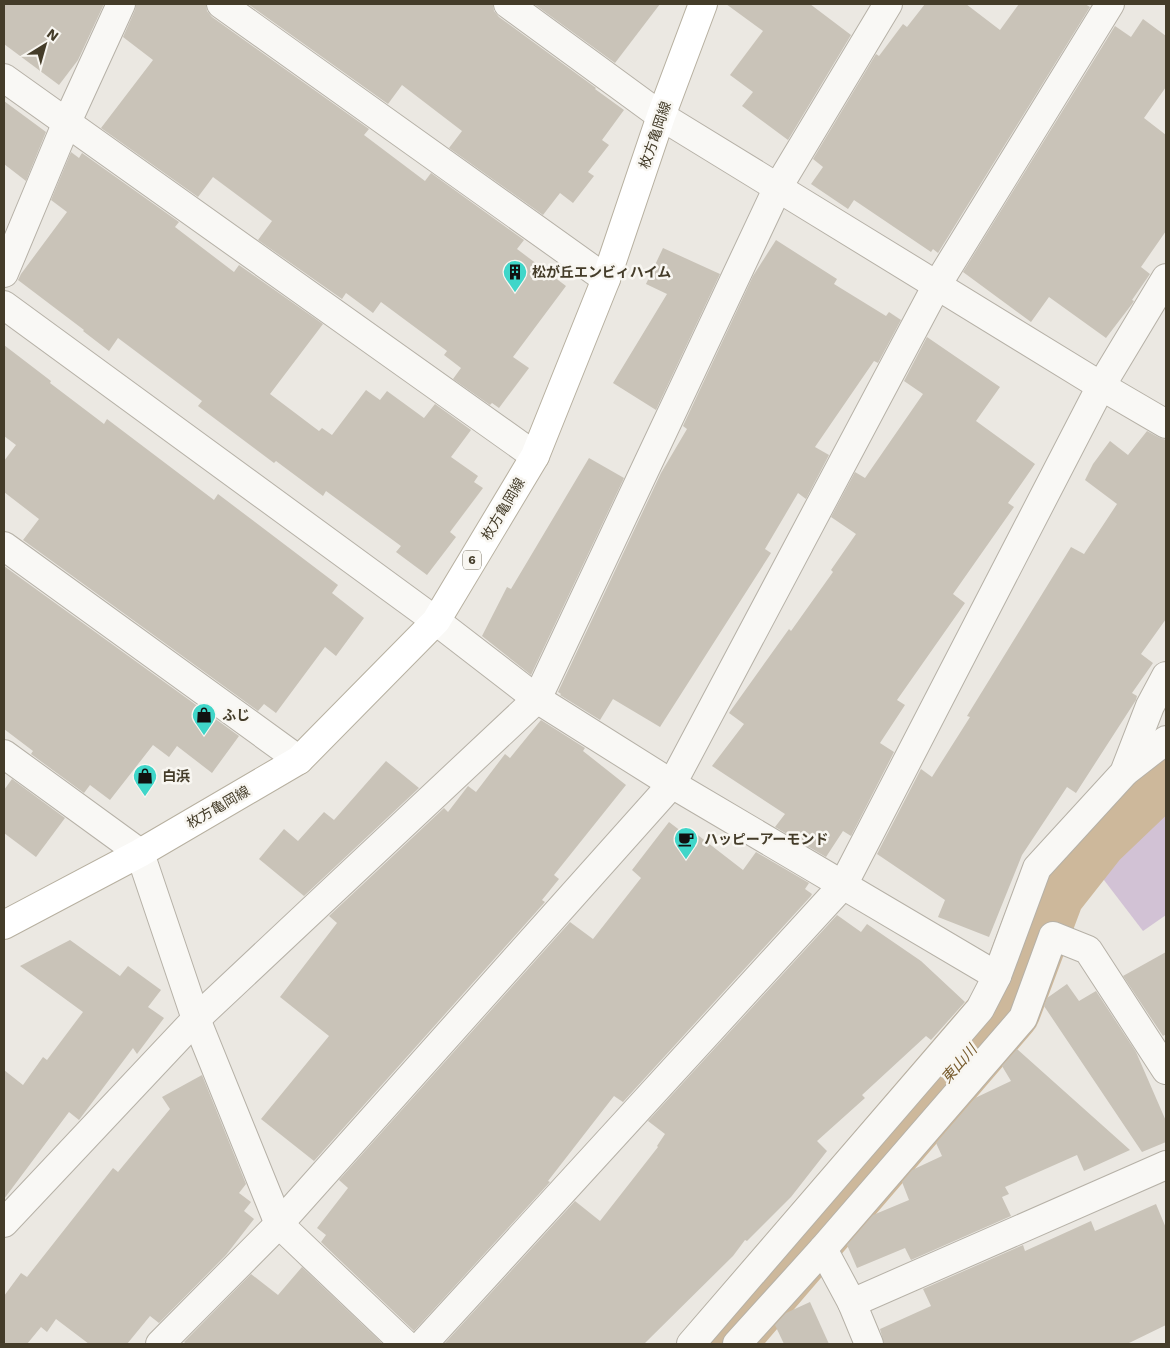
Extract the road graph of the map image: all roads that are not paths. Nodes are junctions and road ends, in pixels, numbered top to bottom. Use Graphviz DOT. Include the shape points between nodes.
graph roads {
  1 [pos="121,4"];
  2 [pos="221,4"];
  3 [pos="508,4"];
  4 [pos="703,4"];
  5 [pos="888,4"];
  6 [pos="1110,4"];
  7 [pos="4,78"];
  8 [pos="661,116"];
  9 [pos="67,122"];
  10 [pos="778,187"];
  11 [pos="4,272"];
  12 [pos="1166,278"];
  13 [pos="606,279"];
  14 [pos="937,285"];
  15 [pos="4,305"];
  16 [pos="1101,386"];
  17 [pos="1166,424"];
  18 [pos="535,456"];
  19 [pos="4,546"];
  20 [pos="436,621"];
  21 [pos="1166,676"];
  22 [pos="537,699"];
  23 [pos="1166,740"];
  24 [pos="4,754"];
  25 [pos="299,760"];
  26 [pos="1124,773"];
  27 [pos="672,784"];
  28 [pos="140,853"];
  29 [pos="843,885"];
  30 [pos="4,925"];
  31 [pos="997,976"];
  32 [pos="196,1019"];
  33 [pos="1164,1063"];
  34 [pos="1166,1165"];
  35 [pos="4,1223"];
  36 [pos="279,1224"];
  37 [pos="823,1249"];
  38 [pos="852,1303"];
  39 [pos="160,1344"];
  40 [pos="405,1344"];
  41 [pos="423,1344"];
  42 [pos="691,1344"];
  43 [pos="737,1344"];
  44 [pos="869,1344"];
  1 -- 9 [label="street"];
  2 -- 13 [label="street"];
  3 -- 8 [label="street"];
  4 -- 8 [label="main road, 枚方亀岡線 / 6"];
  5 -- 10 [label="street"];
  6 -- 14 [label="street"];
  7 -- 9 [label="street"];
  8 -- 10 [label="street"];
  8 -- 13 [label="main road, 枚方亀岡線 / 6"];
  9 -- 11 [label="street"];
  9 -- 18 [label="street"];
  10 -- 14 [label="street"];
  10 -- 22 [label="street"];
  12 -- 16 [label="street"];
  13 -- 18 [label="main road, 枚方亀岡線 / 6"];
  14 -- 16 [label="street"];
  14 -- 27 [label="street"];
  15 -- 20 [label="street"];
  16 -- 17 [label="street"];
  16 -- 29 [label="street"];
  18 -- 20 [label="main road, 枚方亀岡線 / 6"];
  19 -- 25 [label="street"];
  20 -- 22 [label="street"];
  20 -- 25 [label="main road, 枚方亀岡線 / 6"];
  21 -- 26 [label="street" via="1150,706"];
  22 -- 27 [label="street"];
  22 -- 32 [label="street"];
  23 -- 26 [label="street"];
  24 -- 28 [label="street"];
  25 -- 28 [label="main road, 枚方亀岡線 / 6"];
  26 -- 31 [label="street" via="1037,868"];
  27 -- 29 [label="street"];
  27 -- 36 [label="street"];
  28 -- 30 [label="main road, 枚方亀岡線 / 6"];
  28 -- 32 [label="street"];
  29 -- 31 [label="street"];
  29 -- 41 [label="street"];
  31 -- 42 [label="street" via="980,1009"];
  32 -- 35 [label="street"];
  32 -- 36 [label="street"];
  33 -- 37 [label="street" via="1088,950 1053,936 1023,1018"];
  34 -- 38 [label="street"];
  36 -- 39 [label="street"];
  36 -- 40 [label="street"];
  37 -- 38 [label="street"];
  37 -- 43 [label="street"];
  38 -- 44 [label="street"];
}
